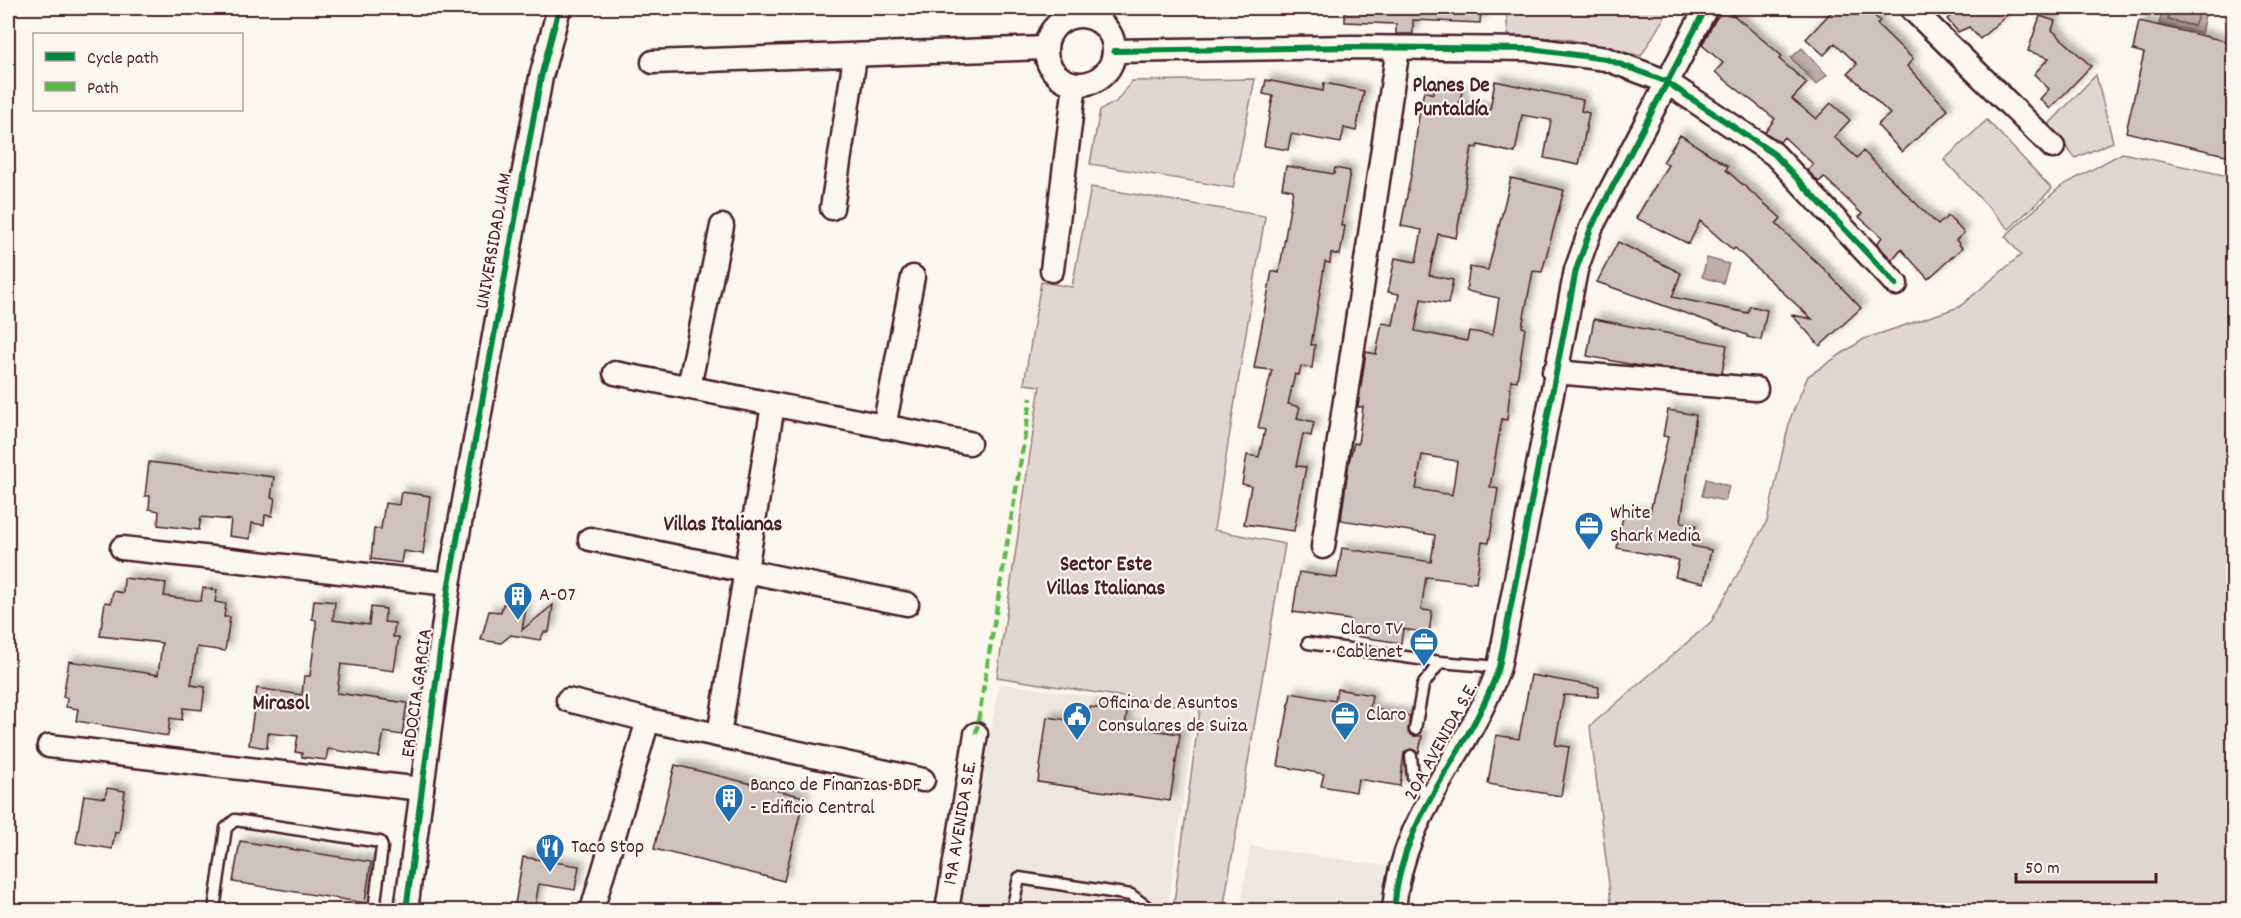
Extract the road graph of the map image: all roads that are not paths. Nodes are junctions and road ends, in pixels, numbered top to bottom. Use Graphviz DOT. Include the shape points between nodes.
graph roads {
  1 [pos="560,8"];
  2 [pos="1706,8"];
  3 [pos="1911,8"];
  4 [pos="1046,48"];
  5 [pos="1398,48"];
  6 [pos="1114,51"];
  7 [pos="855,57"];
  8 [pos="653,62"];
  9 [pos="1665,81"];
  10 [pos="1075,84"];
  11 [pos="2054,147"];
  12 [pos="832,208"];
  13 [pos="722,226"];
  14 [pos="1052,270"];
  15 [pos="913,277"];
  16 [pos="1896,284"];
  17 [pos="1554,372"];
  18 [pos="615,373"];
  19 [pos="689,387"];
  20 [pos="1756,389"];
  21 [pos="772,405"];
  22 [pos="884,427"];
  23 [pos="969,443"];
  24 [pos="469,481"];
  25 [pos="590,539"];
  26 [pos="1323,547"];
  27 [pos="122,548"];
  28 [pos="744,570"];
  29 [pos="449,584"];
  30 [pos="907,604"];
  31 [pos="1308,642"];
  32 [pos="1440,662"];
  33 [pos="1499,667"];
  34 [pos="568,700"];
  35 [pos="648,720"];
  36 [pos="1415,729"];
  37 [pos="976,734"];
  38 [pos="718,735"];
  39 [pos="48,747"];
  40 [pos="1411,756"];
  41 [pos="923,780"];
  42 [pos="422,789"];
  43 [pos="1428,800"];
  44 [pos="213,910"];
  45 [pos="374,910"];
  46 [pos="406,910"];
  47 [pos="592,910"];
  48 [pos="947,910"];
  49 [pos="1012,910"];
  50 [pos="1146,910"];
  51 [pos="1394,910"];
  1 -- 24 [label="street, UNIVERSIDAD UAM" via="541,77"];
  2 -- 9 [label="street, 20A AVENIDA S.E."];
  3 -- 11 [label="street"];
  4 -- 6 [label="street" via="1054,27 1075,17 1087,17 1107,29"];
  4 -- 7 [label="street"];
  4 -- 10 [label="street" via="1049,65 1059,78"];
  5 -- 6 [label="street"];
  5 -- 9 [label="street" via="1532,49 1606,59"];
  5 -- 26 [label="street"];
  6 -- 10 [label="street" via="1106,72 1087,84"];
  7 -- 8 [label="street"];
  7 -- 12 [label="street"];
  9 -- 16 [label="street" via="1774,154"];
  9 -- 17 [label="street, 20A AVENIDA S.E." via="1591,228 1576,270"];
  10 -- 14 [label="street"];
  13 -- 19 [label="street"];
  15 -- 22 [label="street"];
  17 -- 20 [label="street"];
  17 -- 33 [label="street, 20A AVENIDA S.E."];
  18 -- 19 [label="street"];
  19 -- 21 [label="street"];
  21 -- 22 [label="street"];
  21 -- 28 [label="street"];
  22 -- 23 [label="street"];
  24 -- 29 [label="street, ERDOCIA GARCIA"];
  25 -- 28 [label="street"];
  27 -- 29 [label="street"];
  28 -- 30 [label="street"];
  28 -- 38 [label="street"];
  29 -- 42 [label="street, ERDOCIA GARCIA"];
  31 -- 32 [label="lane"];
  32 -- 33 [label="lane"];
  32 -- 36 [label="lane" via="1423,685"];
  33 -- 43 [label="street, 20A AVENIDA S.E." via="1488,699"];
  34 -- 35 [label="street"];
  35 -- 38 [label="street"];
  35 -- 47 [label="street"];
  37 -- 48 [label="street, 19A AVENIDA S.E."];
  38 -- 41 [label="street"];
  39 -- 42 [label="street"];
  40 -- 43 [label="lane" via="1413,777"];
  42 -- 46 [label="street, ERDOCIA GARCIA"];
  43 -- 51 [label="street, 20A AVENIDA S.E." via="1402,858"];
  44 -- 45 [label="lane" via="226,828 235,820 380,842"];
  49 -- 50 [label="lane" via="1019,878 1131,896"];
}
